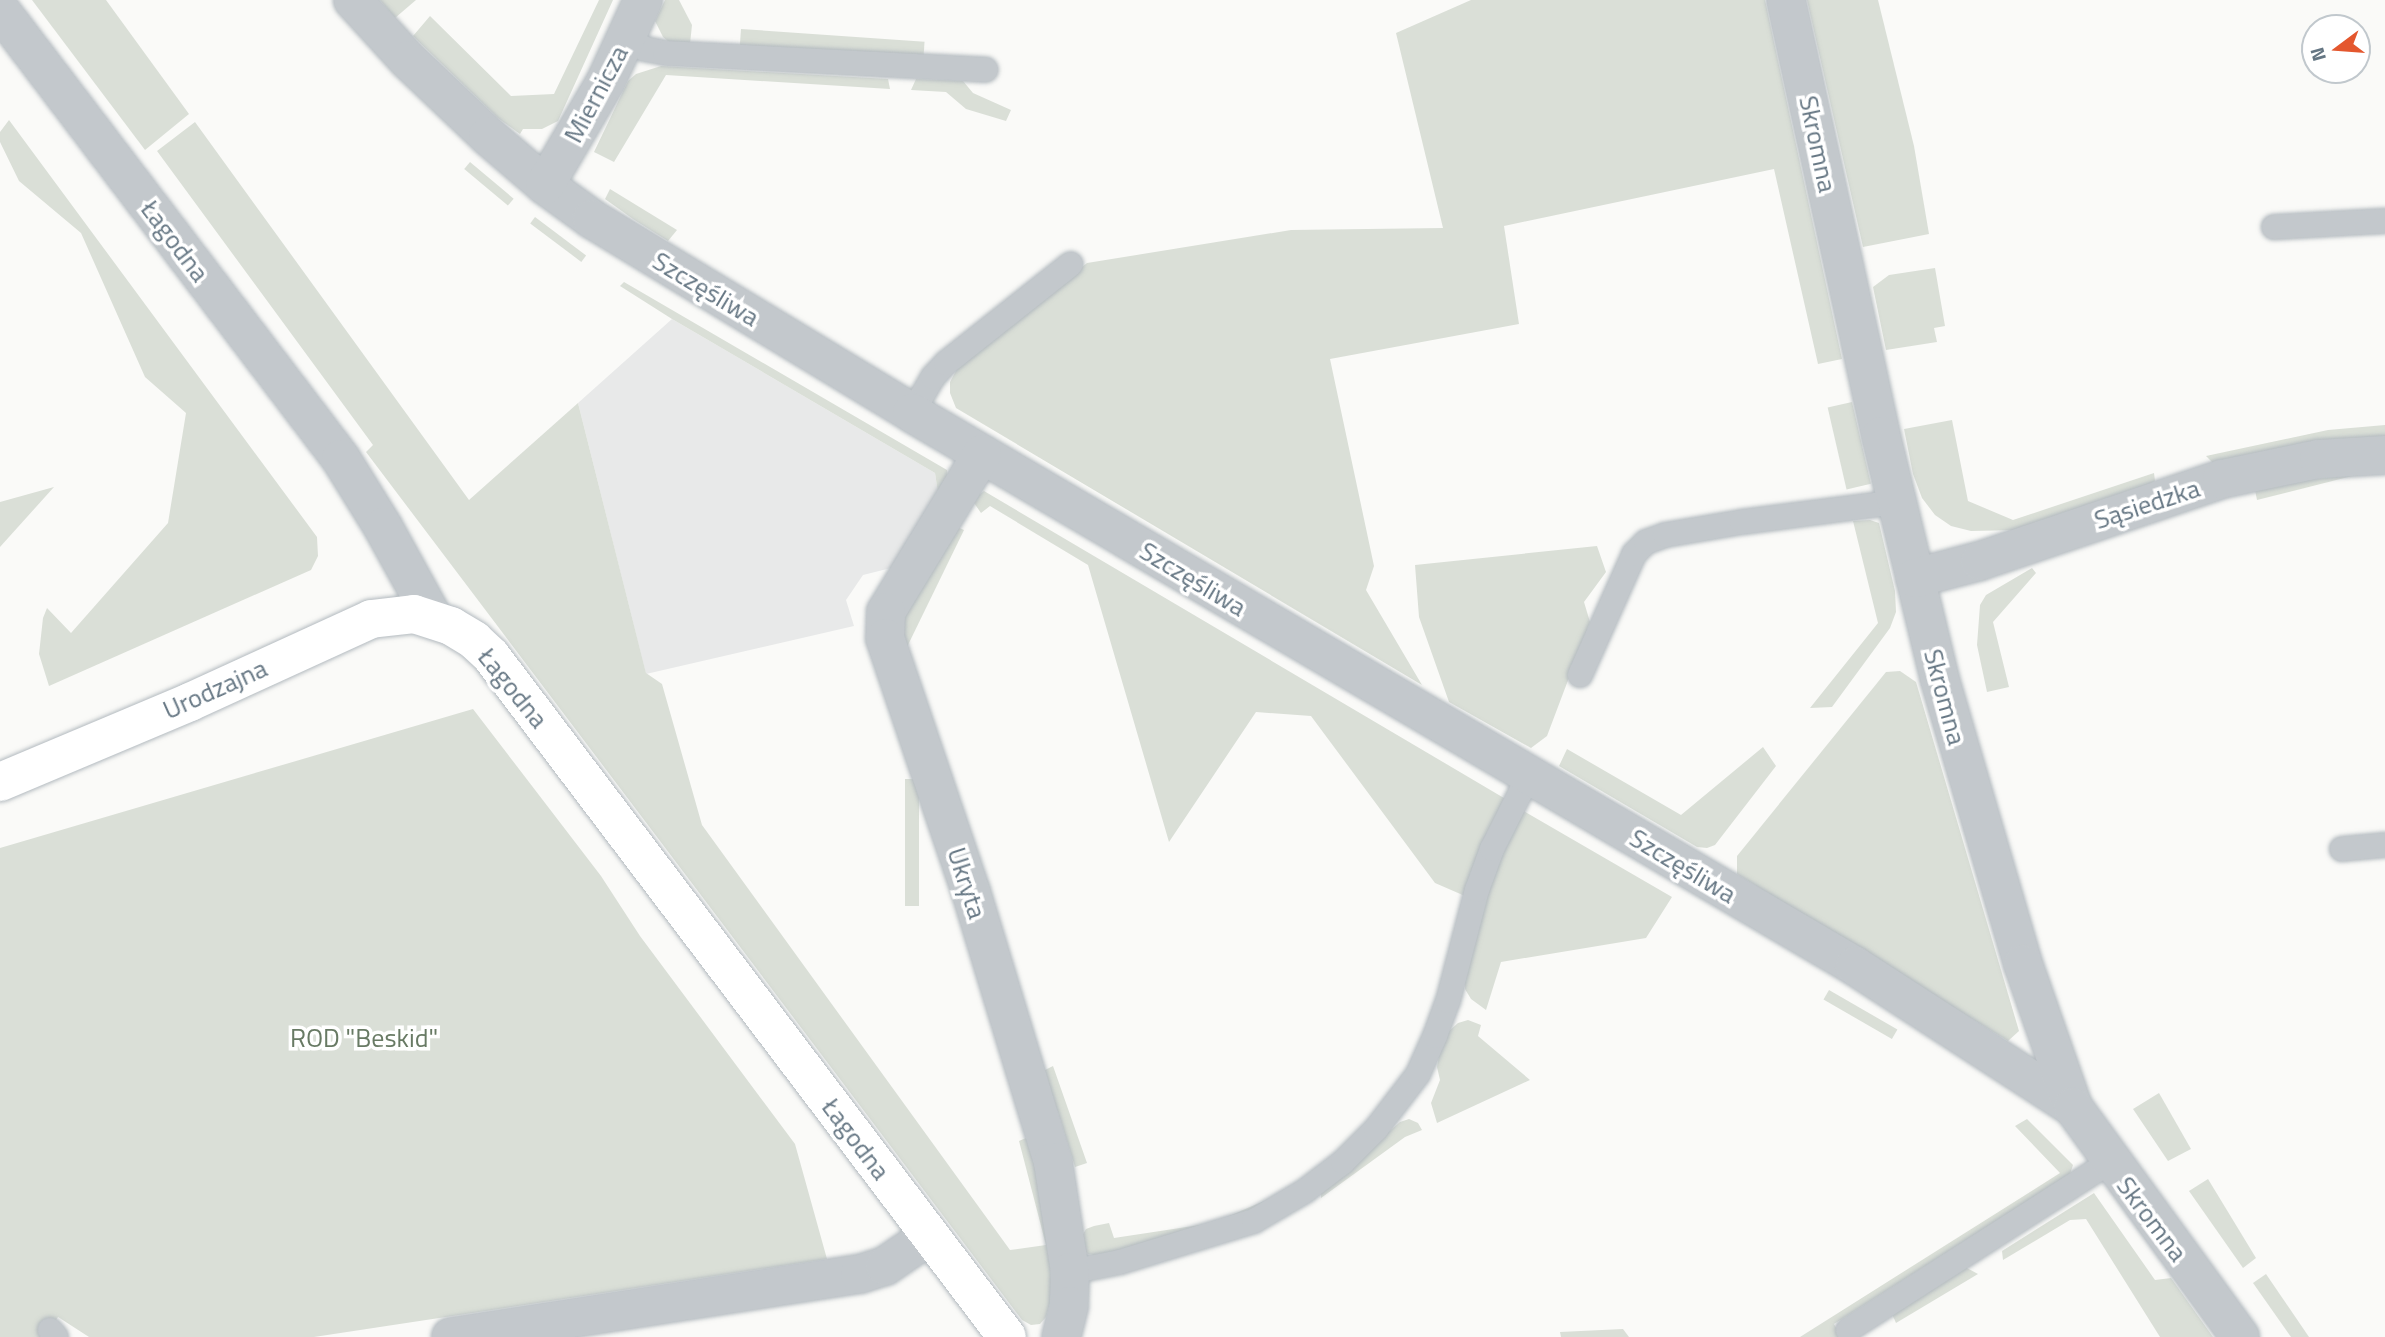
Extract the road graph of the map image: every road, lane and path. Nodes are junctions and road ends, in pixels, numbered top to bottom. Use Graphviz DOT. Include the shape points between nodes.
graph roads {
  1 [pos="353,0"];
  2 [pos="643,0"];
  3 [pos="1786,0"];
  4 [pos="0,10"];
  5 [pos="626,38"];
  6 [pos="986,70"];
  7 [pos="545,186"];
  8 [pos="2385,221"];
  9 [pos="2274,227"];
  10 [pos="1071,264"];
  11 [pos="912,414"];
  12 [pos="982,454"];
  13 [pos="2385,454"];
  14 [pos="1896,502"];
  15 [pos="1915,578"];
  16 [pos="433,618"];
  17 [pos="1580,675"];
  18 [pos="1529,775"];
  19 [pos="0,782"];
  20 [pos="2385,845"];
  21 [pos="2342,849"];
  22 [pos="2073,1107"];
  23 [pos="2110,1163"];
  24 [pos="929,1236"];
  25 [pos="1070,1272"];
  26 [pos="1848,1330"];
  27 [pos="451,1337"];
  28 [pos="1007,1337"];
  29 [pos="1061,1337"];
  30 [pos="2240,1337"];
  1 -- 7 [label="street, Szczęśliwa" via="408,60"];
  2 -- 5 [label="street, Miernicza"];
  3 -- 14 [label="street, Skromna"];
  4 -- 16 [label="street, Łagodna" via="341,459"];
  5 -- 6 [label="lane" via="665,53"];
  5 -- 7 [label="street, Miernicza"];
  7 -- 11 [label="street, Szczęśliwa"];
  8 -- 9 [label="lane"];
  10 -- 11 [label="lane" via="946,363"];
  11 -- 12 [label="street, Szczęśliwa"];
  12 -- 18 [label="street, Szczęśliwa"];
  12 -- 25 [label="street, Ukryta" via="886,612 885,638 971,892 1053,1162"];
  13 -- 15 [label="street, Sąsiedzka" via="2319,459 2222,479 1980,561"];
  14 -- 15 [label="street, Skromna"];
  14 -- 17 [label="lane" via="1742,522 1646,542 1634,554"];
  15 -- 22 [label="street, Skromna" via="1976,811"];
  16 -- 19 [label="street, Urodzajna" via="414,614 371,618 190,702"];
  16 -- 24 [label="street, Łagodna" via="474,640 491,656"];
  18 -- 22 [label="street, Szczęśliwa" via="1855,966"];
  18 -- 25 [label="lane" via="1477,890 1435,1036 1418,1074 1376,1129 1305,1191 1254,1221"];
  20 -- 21 [label="lane"];
  22 -- 23 [label="street, Skromna"];
  23 -- 26 [label="lane"];
  23 -- 30 [label="street, Skromna"];
  24 -- 27 [label="street" via="884,1266 860,1274"];
  24 -- 28 [label="street, Łagodna"];
  25 -- 29 [label="street, Ukryta" via="1069,1306"];
}
